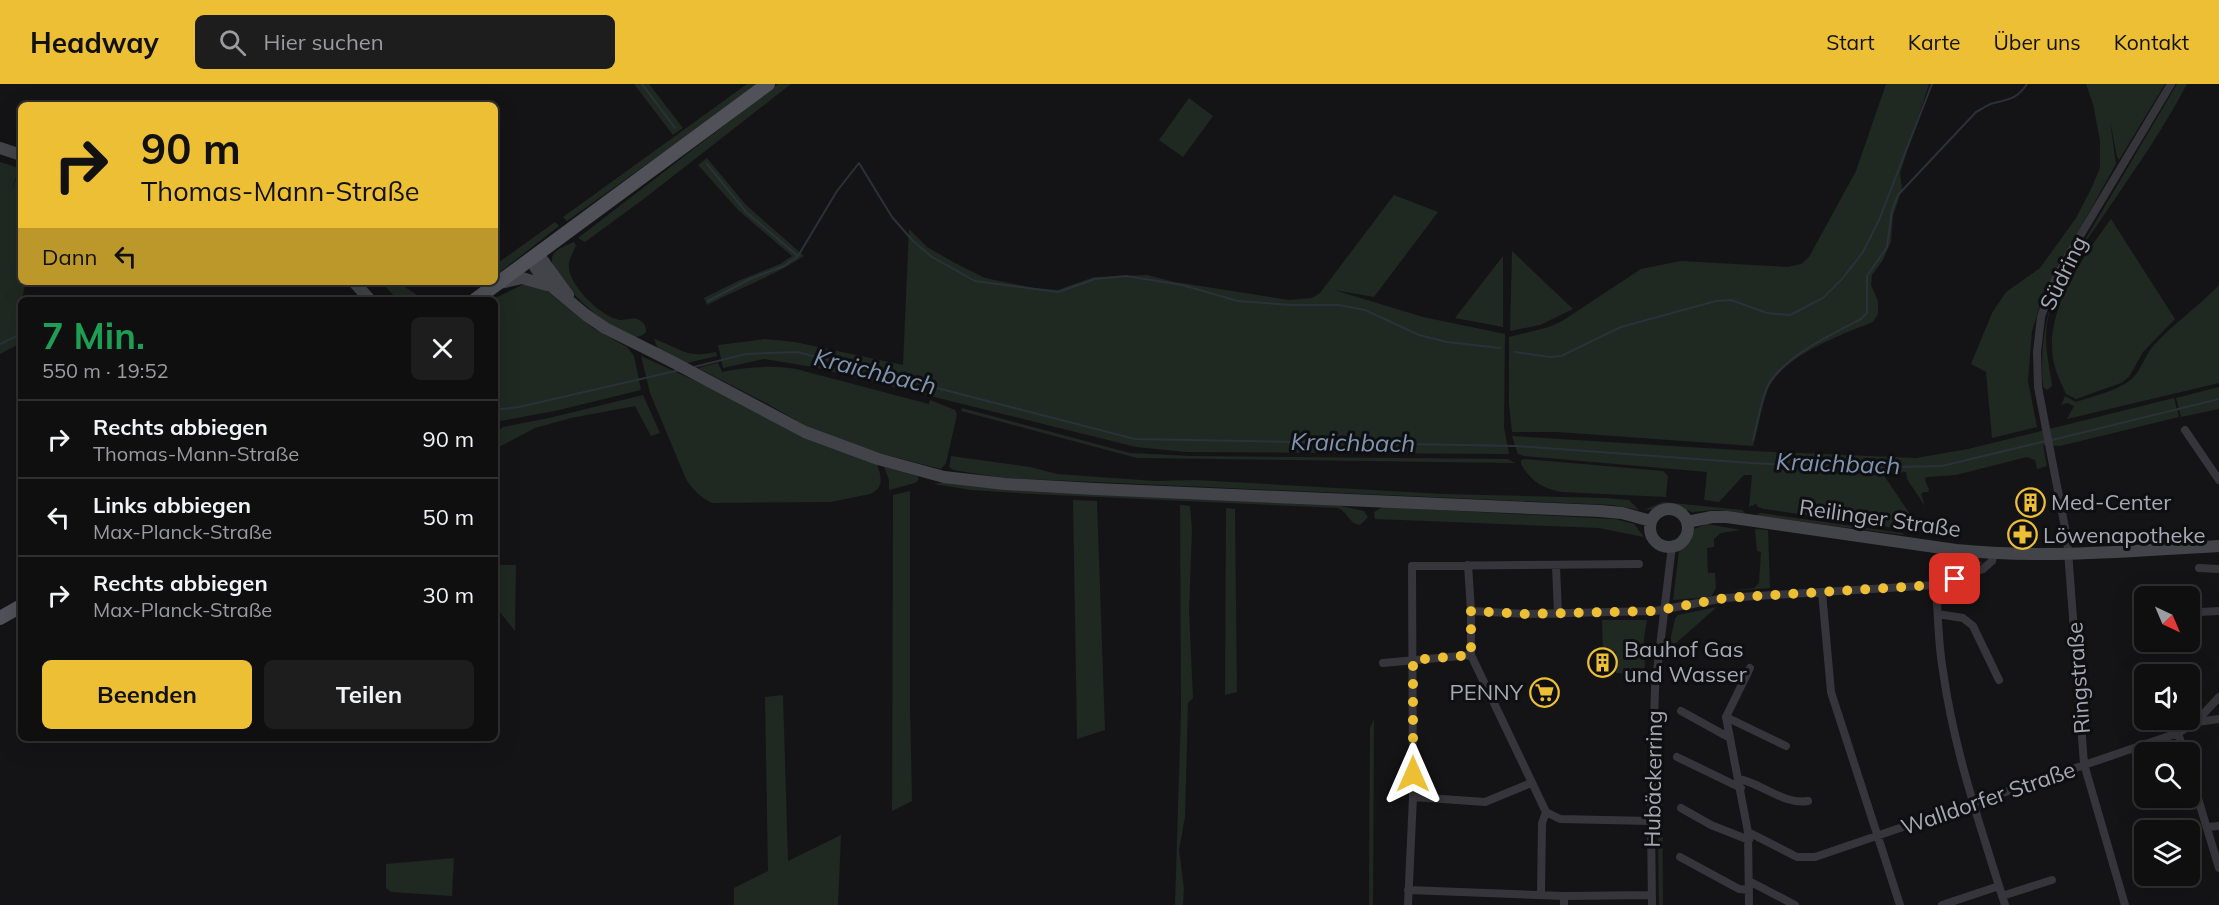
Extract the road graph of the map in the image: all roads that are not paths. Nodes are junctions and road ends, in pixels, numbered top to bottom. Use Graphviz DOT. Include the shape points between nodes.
graph roads {
  1 [pos="768,84"];
  2 [pos="2172,84"];
  3 [pos="0,148"];
  4 [pos="18,154"];
  5 [pos="536,255"];
  6 [pos="498,283"];
  7 [pos="357,285"];
  8 [pos="495,285"];
  9 [pos="550,286"];
  10 [pos="367,297"];
  11 [pos="479,297"];
  12 [pos="577,308"];
  13 [pos="2186,430"];
  14 [pos="2219,480"];
  15 [pos="1651,521"];
  16 [pos="1687,522"];
  17 [pos="1672,546"];
  18 [pos="2219,546"];
  19 [pos="1994,553"];
  20 [pos="2068,554"];
  21 [pos="1639,564"];
  22 [pos="1468,566"];
  23 [pos="1556,566"];
  24 [pos="2199,568"];
  25 [pos="2219,569"];
  26 [pos="1936,585"];
  27 [pos="1822,592"];
  28 [pos="18,608"];
  29 [pos="1665,609"];
  30 [pos="1471,611"];
  31 [pos="2219,611"];
  32 [pos="2200,612"];
  33 [pos="1558,614"];
  34 [pos="1938,614"];
  35 [pos="0,618"];
  36 [pos="1471,655"];
  37 [pos="1413,660"];
  38 [pos="1383,663"];
  39 [pos="1750,668"];
  40 [pos="1999,680"];
  41 [pos="2219,697"];
  42 [pos="1681,711"];
  43 [pos="1726,717"];
  44 [pos="2200,718"];
  45 [pos="2219,719"];
  46 [pos="2200,721"];
  47 [pos="2183,730"];
  48 [pos="2178,733"];
  49 [pos="1730,738"];
  50 [pos="2181,742"];
  51 [pos="1786,746"];
  52 [pos="1677,757"];
  53 [pos="2084,765"];
  54 [pos="1531,783"];
  55 [pos="1740,784"];
  56 [pos="1413,797"];
  57 [pos="1808,801"];
  58 [pos="1973,803"];
  59 [pos="2200,804"];
  60 [pos="1681,808"];
  61 [pos="1546,812"];
  62 [pos="1652,821"];
  63 [pos="2219,826"];
  64 [pos="2207,827"];
  65 [pos="1748,836"];
  66 [pos="1878,836"];
  67 [pos="1680,857"];
  68 [pos="2219,868"];
  69 [pos="2052,880"];
  70 [pos="1749,885"];
  71 [pos="1999,886"];
  72 [pos="1408,890"];
  73 [pos="1487,894"];
  74 [pos="1541,895"];
  75 [pos="1651,895"];
  76 [pos="1564,900"];
  77 [pos="2004,901"];
  78 [pos="1408,905"];
  79 [pos="1487,905"];
  80 [pos="1652,905"];
  81 [pos="1749,905"];
  82 [pos="1795,905"];
  83 [pos="1900,905"];
  84 [pos="1942,905"];
  85 [pos="2125,905"];
  1 -- 5 [label="main road"];
  2 -- 20 [label="street, Südring" via="2068,256 2045,302 2037,352 2037,387"];
  3 -- 4 [label="main road"];
  5 -- 6 [label="main road"];
  5 -- 9 [label="main road" via="537,271"];
  5 -- 12 [label="main road"];
  6 -- 9 [label="main road" via="522,278"];
  7 -- 10 [label="main road"];
  8 -- 11 [label="main road"];
  9 -- 12 [label="main road"];
  12 -- 15 [label="main road" via="605,328 806,432 878,459 944,477 1095,489 1600,511"];
  13 -- 14 [label="street"];
  15 -- 16 [label="main road" via="1660,511 1669,509 1682,514"];
  15 -- 17 [label="main road" via="1654,540 1662,546"];
  16 -- 17 [label="main road" via="1685,537"];
  16 -- 19 [label="main road, Reilinger Straße" via="1727,517"];
  17 -- 29 [label="street, Hubäckerring"];
  18 -- 20 [label="main road, Reilinger Straße"];
  19 -- 20 [label="main road, Reilinger Straße"];
  19 -- 26 [label="street" via="1983,569"];
  20 -- 53 [label="street, Ringstraße"];
  21 -- 23 [label="street"];
  22 -- 23 [label="street"];
  22 -- 30 [label="street"];
  22 -- 37 [label="street" via="1412,566"];
  23 -- 33 [label="street"];
  24 -- 25 [label="street"];
  26 -- 27 [label="street"];
  26 -- 34 [label="street"];
  27 -- 29 [label="street" via="1725,598"];
  27 -- 66 [label="street" via="1831,692"];
  28 -- 35 [label="main road"];
  29 -- 33 [label="street"];
  29 -- 62 [label="street, Hubäckerring" via="1655,688"];
  30 -- 33 [label="street"];
  30 -- 36 [label="street"];
  31 -- 32 [label="street"];
  34 -- 40 [label="street" via="1964,618 1974,626"];
  34 -- 58 [label="street" via="1942,670"];
  36 -- 37 [label="street"];
  36 -- 54 [label="street"];
  37 -- 38 [label="street"];
  37 -- 56 [label="street"];
  39 -- 43 [label="street"];
  41 -- 44 [label="street, Walldorfer Straße"];
  42 -- 49 [label="street"];
  43 -- 49 [label="street"];
  43 -- 51 [label="street"];
  45 -- 46 [label="street"];
  47 -- 48 [label="street, Walldorfer Straße"];
  48 -- 50 [label="street"];
  48 -- 53 [label="street, Walldorfer Straße"];
  49 -- 55 [label="street"];
  52 -- 55 [label="street"];
  53 -- 58 [label="street, Walldorfer Straße"];
  53 -- 85 [label="street, Ringstraße"];
  54 -- 56 [label="street" via="1485,802"];
  54 -- 61 [label="street"];
  55 -- 57 [label="street" via="1749,781 1796,803"];
  55 -- 65 [label="street"];
  56 -- 72 [label="street"];
  58 -- 66 [label="street, Walldorfer Straße"];
  58 -- 71 [label="street"];
  59 -- 64 [label="street"];
  60 -- 65 [label="street, Walldorfer Straße" via="1712,825"];
  61 -- 62 [label="street" via="1560,819"];
  61 -- 74 [label="street" via="1542,823"];
  62 -- 75 [label="street, Hubäckerring"];
  63 -- 64 [label="street"];
  64 -- 68 [label="street"];
  65 -- 66 [label="street, Walldorfer Straße" via="1805,859"];
  65 -- 70 [label="street"];
  66 -- 83 [label="street"];
  67 -- 70 [label="street" via="1739,889"];
  69 -- 77 [label="street"];
  70 -- 81 [label="street"];
  70 -- 82 [label="street"];
  71 -- 77 [label="street"];
  71 -- 84 [label="street"];
  72 -- 73 [label="street"];
  72 -- 78 [label="street"];
  73 -- 74 [label="street"];
  73 -- 79 [label="street"];
  74 -- 76 [label="street"];
  75 -- 76 [label="street"];
  75 -- 80 [label="street, Hubäckerring"];
}
